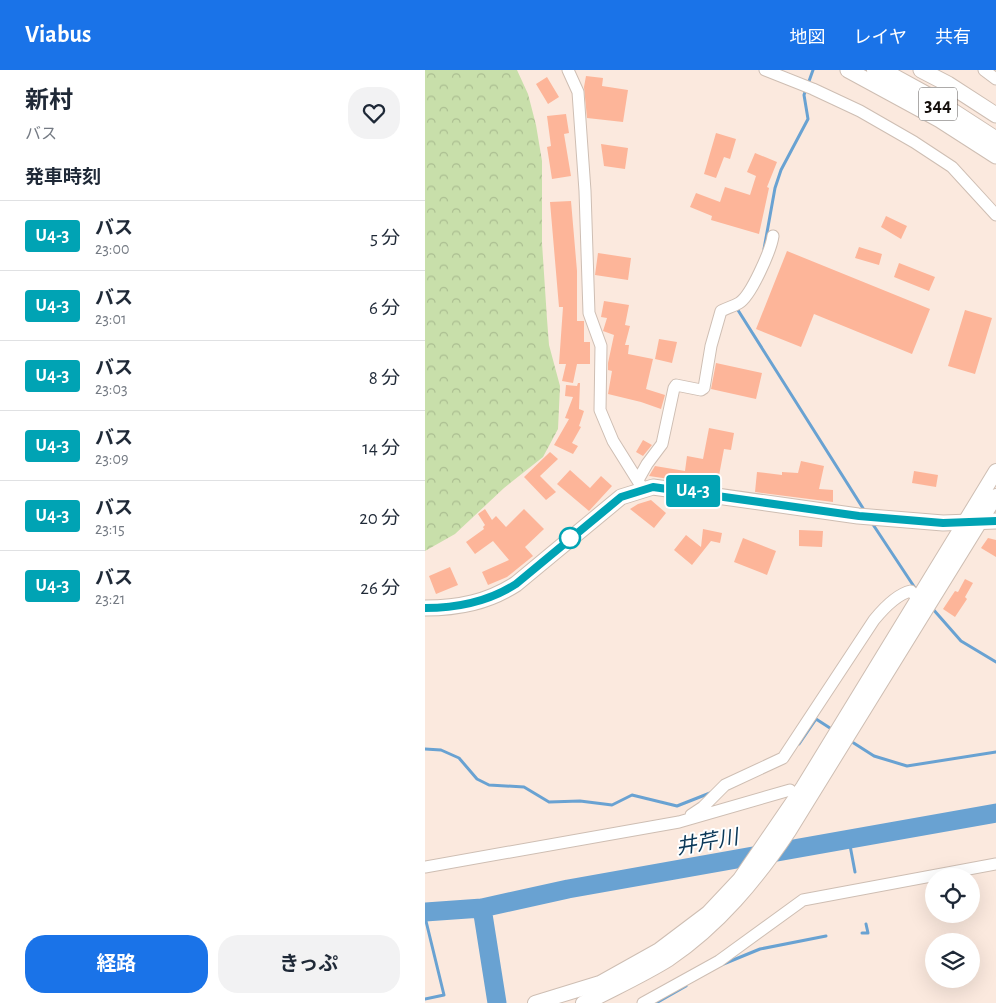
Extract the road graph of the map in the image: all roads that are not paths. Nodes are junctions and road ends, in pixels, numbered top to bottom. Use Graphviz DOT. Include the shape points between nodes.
graph roads {
  1 [pos="568,70"];
  2 [pos="765,70"];
  3 [pos="848,70"];
  4 [pos="877,70"];
  5 [pos="899,70"];
  6 [pos="921,70"];
  7 [pos="984,70"];
  8 [pos="996,78"];
  9 [pos="996,115"];
  10 [pos="996,129"];
  11 [pos="996,142"];
  12 [pos="996,156"];
  13 [pos="996,215"];
  14 [pos="773,236"];
  15 [pos="996,471"];
  16 [pos="641,485"];
  17 [pos="996,496"];
  18 [pos="988,521"];
  19 [pos="964,522"];
  20 [pos="917,598"];
  21 [pos="425,608"];
  22 [pos="926,609"];
  23 [pos="797,789"];
  24 [pos="679,822"];
  25 [pos="996,864"];
  26 [pos="425,867"];
  27 [pos="535,1003"];
  28 [pos="583,1003"];
  29 [pos="643,1003"];
  1 -- 16 [label="street" via="578,92 586,201 589,312 601,346 600,410 613,441"];
  2 -- 13 [label="street" via="852,108 914,142 952,167"];
  3 -- 12 [label="main road" via="941,120"];
  4 -- 11 [label="highway, 344"];
  5 -- 10 [label="highway, 344"];
  6 -- 9 [label="main road"];
  7 -- 8 [label="street"];
  14 -- 16 [label="street" via="768,257 746,296 741,302 721,310 704,388 676,385 674,388 662,444 647,464"];
  15 -- 19 [label="street"];
  16 -- 19 [label="main road" via="859,516"];
  16 -- 21 [label="main road" via="621,497 499,595 459,606"];
  17 -- 18 [label="street"];
  18 -- 19 [label="main road"];
  18 -- 22 [label="street"];
  19 -- 20 [label="street"];
  20 -- 22 [label="street"];
  20 -- 23 [label="street"];
  20 -- 24 [label="street" via="911,591 906,592 874,620 783,758 725,785 703,807"];
  22 -- 28 [label="street" via="760,874 723,916 669,958"];
  23 -- 24 [label="street"];
  23 -- 27 [label="street" via="740,879 708,913 659,950 600,983"];
  24 -- 26 [label="street"];
  25 -- 29 [label="street" via="803,900 719,961"];
}
